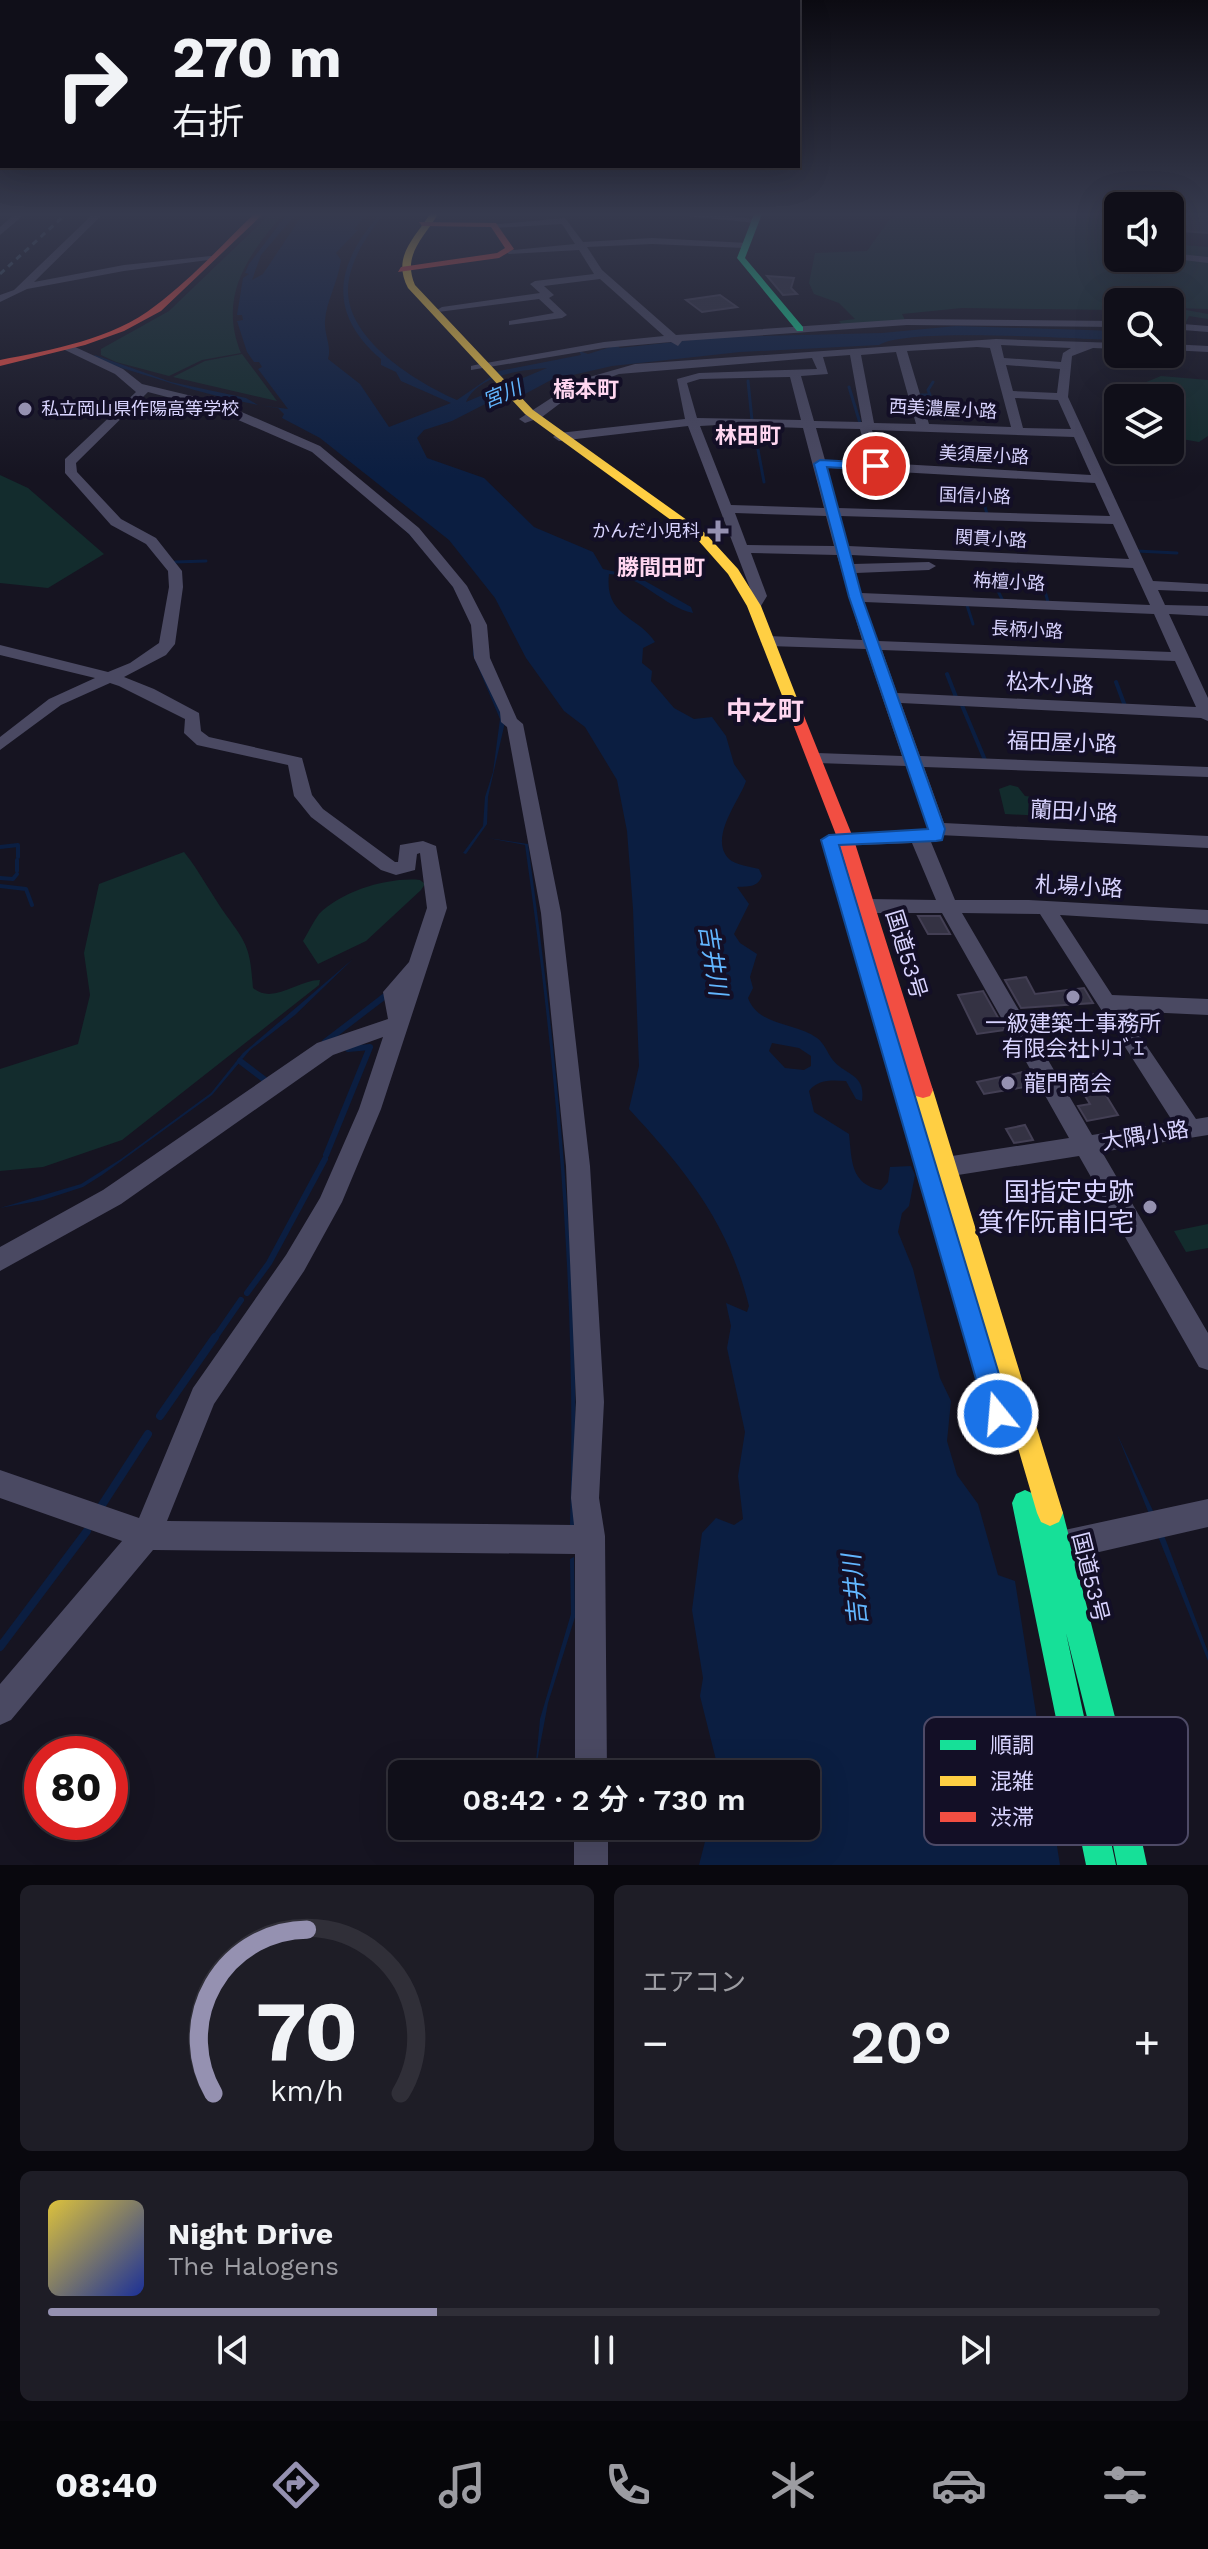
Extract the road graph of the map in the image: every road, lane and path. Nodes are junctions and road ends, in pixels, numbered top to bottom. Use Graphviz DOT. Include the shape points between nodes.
graph roads {
  1 [pos="164,301"];
  2 [pos="422,301"];
  3 [pos="433,301"];
  4 [pos="505,301"];
  5 [pos="546,301"];
  6 [pos="632,301"];
  7 [pos="776,301"];
  8 [pos="442,310"];
  9 [pos="515,320"];
  10 [pos="1102,324"];
  11 [pos="1184,327"];
  12 [pos="1104,328"];
  13 [pos="800,329"];
  14 [pos="1208,329"];
  15 [pos="674,337"];
  16 [pos="975,343"];
  17 [pos="1104,345"];
  18 [pos="1104,346"];
  19 [pos="69,348"];
  20 [pos="900,348"];
  21 [pos="1184,348"];
  22 [pos="1208,349"];
  23 [pos="855,351"];
  24 [pos="554,353"];
  25 [pos="816,354"];
  26 [pos="1000,361"];
  27 [pos="689,362"];
  28 [pos="0,363"];
  29 [pos="1065,366"];
  30 [pos="481,368"];
  31 [pos="795,374"];
  32 [pos="699,376"];
  33 [pos="141,387"];
  34 [pos="1008,394"];
  35 [pos="1062,397"];
  36 [pos="527,416"];
  37 [pos="692,421"];
  38 [pos="809,422"];
  39 [pos="868,424"];
  40 [pos="923,426"];
  41 [pos="1018,430"];
  42 [pos="1076,433"];
  43 [pos="559,437"];
  44 [pos="820,464"];
  45 [pos="876,466"];
  46 [pos="1098,479"];
  47 [pos="727,509"];
  48 [pos="833,510"];
  49 [pos="1116,520"];
  50 [pos="743,549"];
  51 [pos="843,550"];
  52 [pos="1137,564"];
  53 [pos="937,566"];
  54 [pos="848,569"];
  55 [pos="1149,585"];
  56 [pos="1208,588"];
  57 [pos="855,597"];
  58 [pos="754,606"];
  59 [pos="1161,610"];
  60 [pos="1208,611"];
  61 [pos="768,641"];
  62 [pos="871,645"];
  63 [pos="0,650"];
  64 [pos="1181,657"];
  65 [pos="106,677"];
  66 [pos="890,698"];
  67 [pos="1207,714"];
  68 [pos="0,745"];
  69 [pos="817,758"];
  70 [pos="914,760"];
  71 [pos="1208,772"];
  72 [pos="928,833"];
  73 [pos="838,840"];
  74 [pos="1208,842"];
  75 [pos="867,906"];
  76 [pos="948,906"];
  77 [pos="1048,909"];
  78 [pos="1208,917"];
  79 [pos="1106,1002"];
  80 [pos="1208,1007"];
  81 [pos="399,1023"];
  82 [pos="901,1084"];
  83 [pos="1199,1126"];
  84 [pos="1083,1145"];
  85 [pos="931,1169"];
  86 [pos="0,1260"];
  87 [pos="1208,1358"];
  88 [pos="0,1484"];
  89 [pos="1021,1489"];
  90 [pos="1208,1513"];
  91 [pos="146,1535"];
  92 [pos="590,1536"];
  93 [pos="1060,1546"];
  94 [pos="0,1709"];
  95 [pos="1070,1717"];
  96 [pos="1101,1717"];
  97 [pos="591,1760"];
  98 [pos="591,1840"];
  99 [pos="1097,1845"];
  100 [pos="1128,1845"];
  101 [pos="591,1865"];
  102 [pos="1101,1865"];
  103 [pos="1132,1865"];
  1 -- 19 [label="main road" via="150,314"];
  2 -- 30 [label="main road, 国道53号"];
  3 -- 8 [label="street"];
  4 -- 8 [label="street"];
  5 -- 9 [label="street" via="562,315"];
  6 -- 15 [label="street"];
  7 -- 13 [label="main road"];
  8 -- 24 [label="street" via="486,358"];
  10 -- 12 [label="street"];
  10 -- 13 [label="street" via="926,321"];
  11 -- 14 [label="street"];
  13 -- 15 [label="street"];
  15 -- 24 [label="street"];
  15 -- 27 [label="street"];
  16 -- 17 [label="street"];
  16 -- 20 [label="street"];
  16 -- 26 [label="street" via="995,345"];
  18 -- 29 [label="street" via="1071,351"];
  19 -- 28 [label="main road"];
  19 -- 33 [label="street"];
  20 -- 23 [label="street"];
  20 -- 40 [label="street"];
  21 -- 22 [label="street"];
  23 -- 25 [label="street"];
  23 -- 39 [label="street"];
  24 -- 30 [label="street"];
  25 -- 27 [label="street"];
  25 -- 31 [label="street" via="824,372"];
  26 -- 29 [label="street"];
  26 -- 34 [label="street"];
  27 -- 32 [label="street"];
  27 -- 36 [label="street" via="593,378"];
  29 -- 35 [label="street"];
  30 -- 36 [label="main road, 国道53号"];
  31 -- 32 [label="street"];
  31 -- 38 [label="street"];
  32 -- 37 [label="street" via="681,381"];
  33 -- 65 [label="street" via="139,395 70,462 71,473 116,522 151,541 175,571 167,644"];
  33 -- 92 [label="street" via="217,406 323,453 426,543 460,586 482,631 482,658 509,722 515,724 551,913 578,1179 590,1402 585,1498"];
  34 -- 35 [label="street"];
  34 -- 41 [label="street"];
  35 -- 42 [label="street"];
  36 -- 43 [label="main road, 国道53号"];
  36 -- 73 [label="main road, 国道53号" via="581,463 670,522 715,567 741,607"];
  37 -- 38 [label="street, 西美濃屋小路"];
  37 -- 43 [label="street, 西美濃屋小路"];
  37 -- 47 [label="street"];
  38 -- 39 [label="street, 西美濃屋小路"];
  38 -- 44 [label="street"];
  39 -- 40 [label="street, 西美濃屋小路"];
  39 -- 45 [label="street"];
  40 -- 41 [label="street, 西美濃屋小路"];
  41 -- 42 [label="street, 西美濃屋小路"];
  42 -- 46 [label="street"];
  43 -- 58 [label="main road, 国道53号" via="694,530 733,572"];
  44 -- 45 [label="street, 美須屋小路"];
  44 -- 48 [label="street"];
  45 -- 46 [label="street, 美須屋小路"];
  46 -- 49 [label="street"];
  47 -- 48 [label="street, 国信小路"];
  47 -- 50 [label="street"];
  48 -- 49 [label="street, 国信小路"];
  48 -- 51 [label="street"];
  49 -- 52 [label="street"];
  50 -- 51 [label="street, 関貫小路"];
  50 -- 58 [label="street" via="760,596"];
  51 -- 52 [label="street, 関貫小路"];
  51 -- 54 [label="street"];
  52 -- 55 [label="street"];
  53 -- 54 [label="street"];
  54 -- 57 [label="street"];
  55 -- 56 [label="street"];
  55 -- 59 [label="street"];
  57 -- 59 [label="street, 栴檀小路"];
  57 -- 62 [label="street"];
  58 -- 61 [label="main road, 国道53号"];
  59 -- 60 [label="street, 栴檀小路"];
  59 -- 64 [label="street"];
  61 -- 62 [label="street, 長柄小路"];
  61 -- 69 [label="main road, 国道53号"];
  62 -- 64 [label="street, 長柄小路"];
  62 -- 66 [label="street"];
  63 -- 65 [label="street"];
  64 -- 67 [label="street"];
  65 -- 68 [label="street" via="55,702"];
  65 -- 81 [label="street" via="183,710 193,717 192,733 203,741 296,762 307,803 388,866 408,866 407,849 429,850 437,908"];
  66 -- 67 [label="street, 松木小路"];
  66 -- 70 [label="street"];
  69 -- 70 [label="street, 福田屋小路"];
  69 -- 73 [label="main road, 国道53号"];
  70 -- 71 [label="street, 福田屋小路"];
  70 -- 72 [label="street"];
  72 -- 73 [label="street, 蘭田小路"];
  72 -- 74 [label="street, 蘭田小路"];
  72 -- 76 [label="street"];
  73 -- 75 [label="main road, 国道53号"];
  73 -- 82 [label="main road, 国道53号"];
  75 -- 76 [label="street, 札場小路"];
  75 -- 85 [label="main road, 国道53号"];
  76 -- 77 [label="street, 札場小路"];
  76 -- 84 [label="street"];
  77 -- 78 [label="street, 札場小路"];
  77 -- 79 [label="street"];
  79 -- 80 [label="street"];
  79 -- 83 [label="street"];
  81 -- 86 [label="street" via="325,1049 112,1197"];
  81 -- 91 [label="street" via="356,1148 330,1202 203,1397"];
  83 -- 84 [label="street, 大隅小路"];
  84 -- 85 [label="street, 大隅小路"];
  84 -- 87 [label="street"];
  85 -- 93 [label="main road, 国道53号"];
  88 -- 91 [label="street"];
  89 -- 95 [label="main road"];
  90 -- 93 [label="street"];
  91 -- 92 [label="street" via="568,1541"];
  91 -- 94 [label="street"];
  92 -- 97 [label="street"];
  93 -- 96 [label="main road, 国道53号"];
  98 -- 101 [label="street"];
  99 -- 102 [label="main road"];
  100 -- 103 [label="main road, 国道53号"];
}
